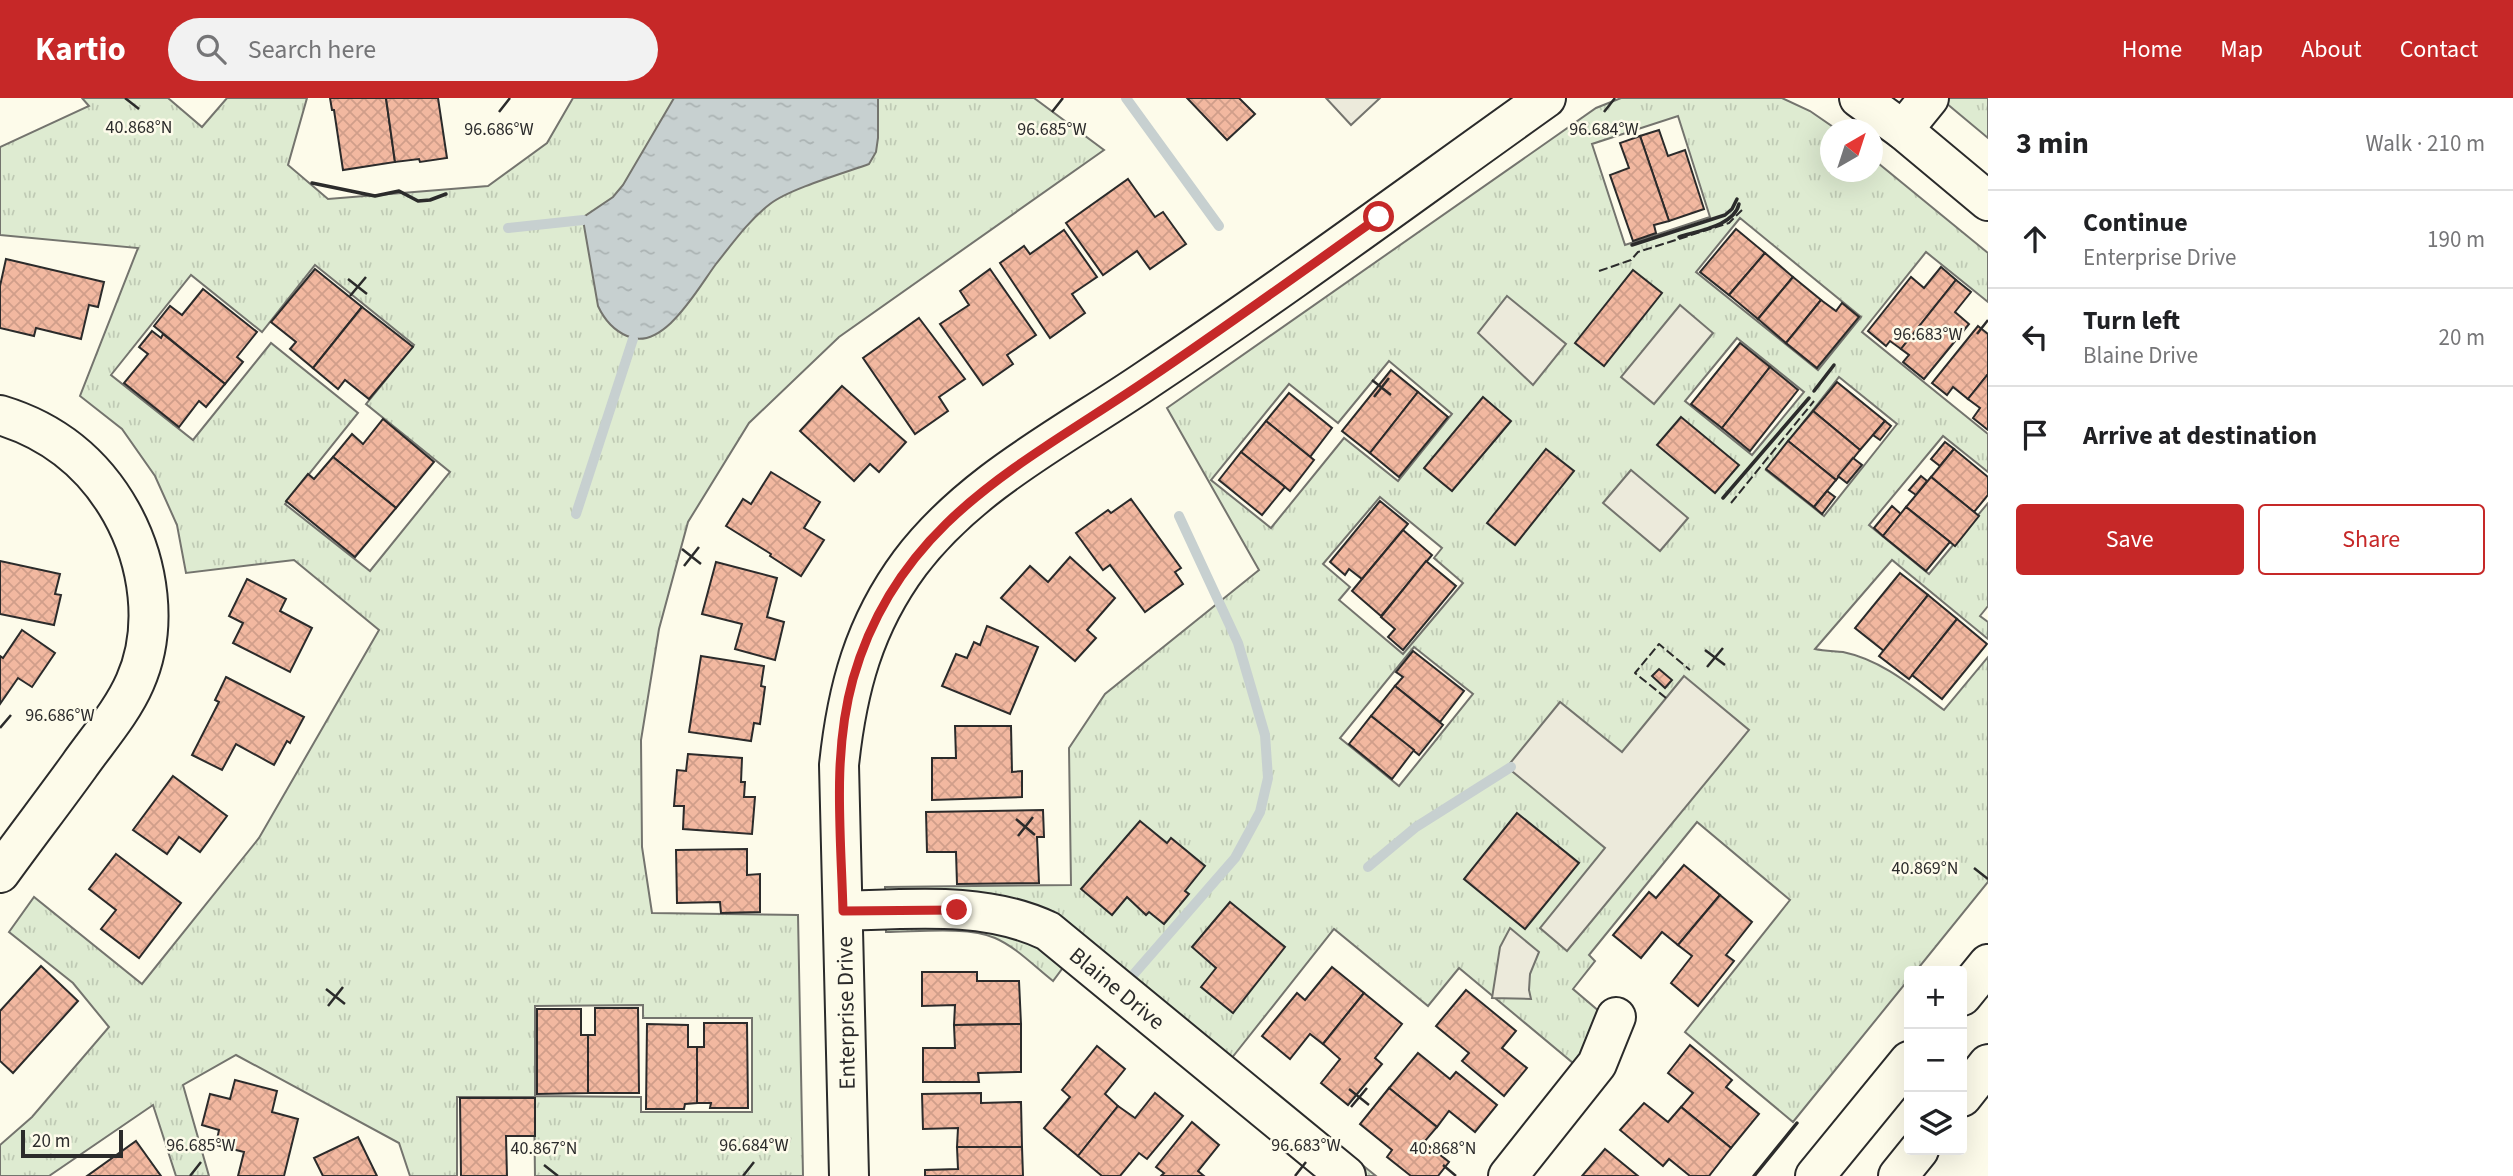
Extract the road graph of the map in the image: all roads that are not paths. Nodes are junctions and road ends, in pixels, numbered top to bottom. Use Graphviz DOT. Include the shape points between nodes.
graph roads {
  1 [pos="1546,98"];
  2 [pos="1859,98"];
  3 [pos="1929,98"];
  4 [pos="1903,130"];
  5 [pos="1988,201"];
  6 [pos="0,415"];
  7 [pos="0,873"];
  8 [pos="843,911"];
  9 [pos="1988,964"];
  10 [pos="1967,990"];
  11 [pos="1616,1017"];
  12 [pos="1988,1065"];
  13 [pos="1904,1067"];
  14 [pos="1966,1092"];
  15 [pos="1915,1155"];
  16 [pos="849,1176"];
  17 [pos="1346,1176"];
  18 [pos="1508,1176"];
  19 [pos="1815,1176"];
  20 [pos="1898,1176"];
  1 -- 8 [label="street, Enterprise Drive" via="1149,379 996,479 918,553 880,611 859,659 846,708 839,765"];
  2 -- 4 [label="street"];
  3 -- 4 [label="street"];
  4 -- 5 [label="street"];
  6 -- 7 [label="street" via="67,448 110,492 133,537 147,583 148,624 141,666 126,701"];
  8 -- 16 [label="street, Enterprise Drive"];
  8 -- 17 [label="street, Blaine Drive" via="981,911 1017,918 1048,931"];
  9 -- 10 [label="street"];
  11 -- 18 [label="street" via="1597,1064"];
  12 -- 14 [label="street"];
  13 -- 19 [label="street"];
  15 -- 20 [label="street"];
}
